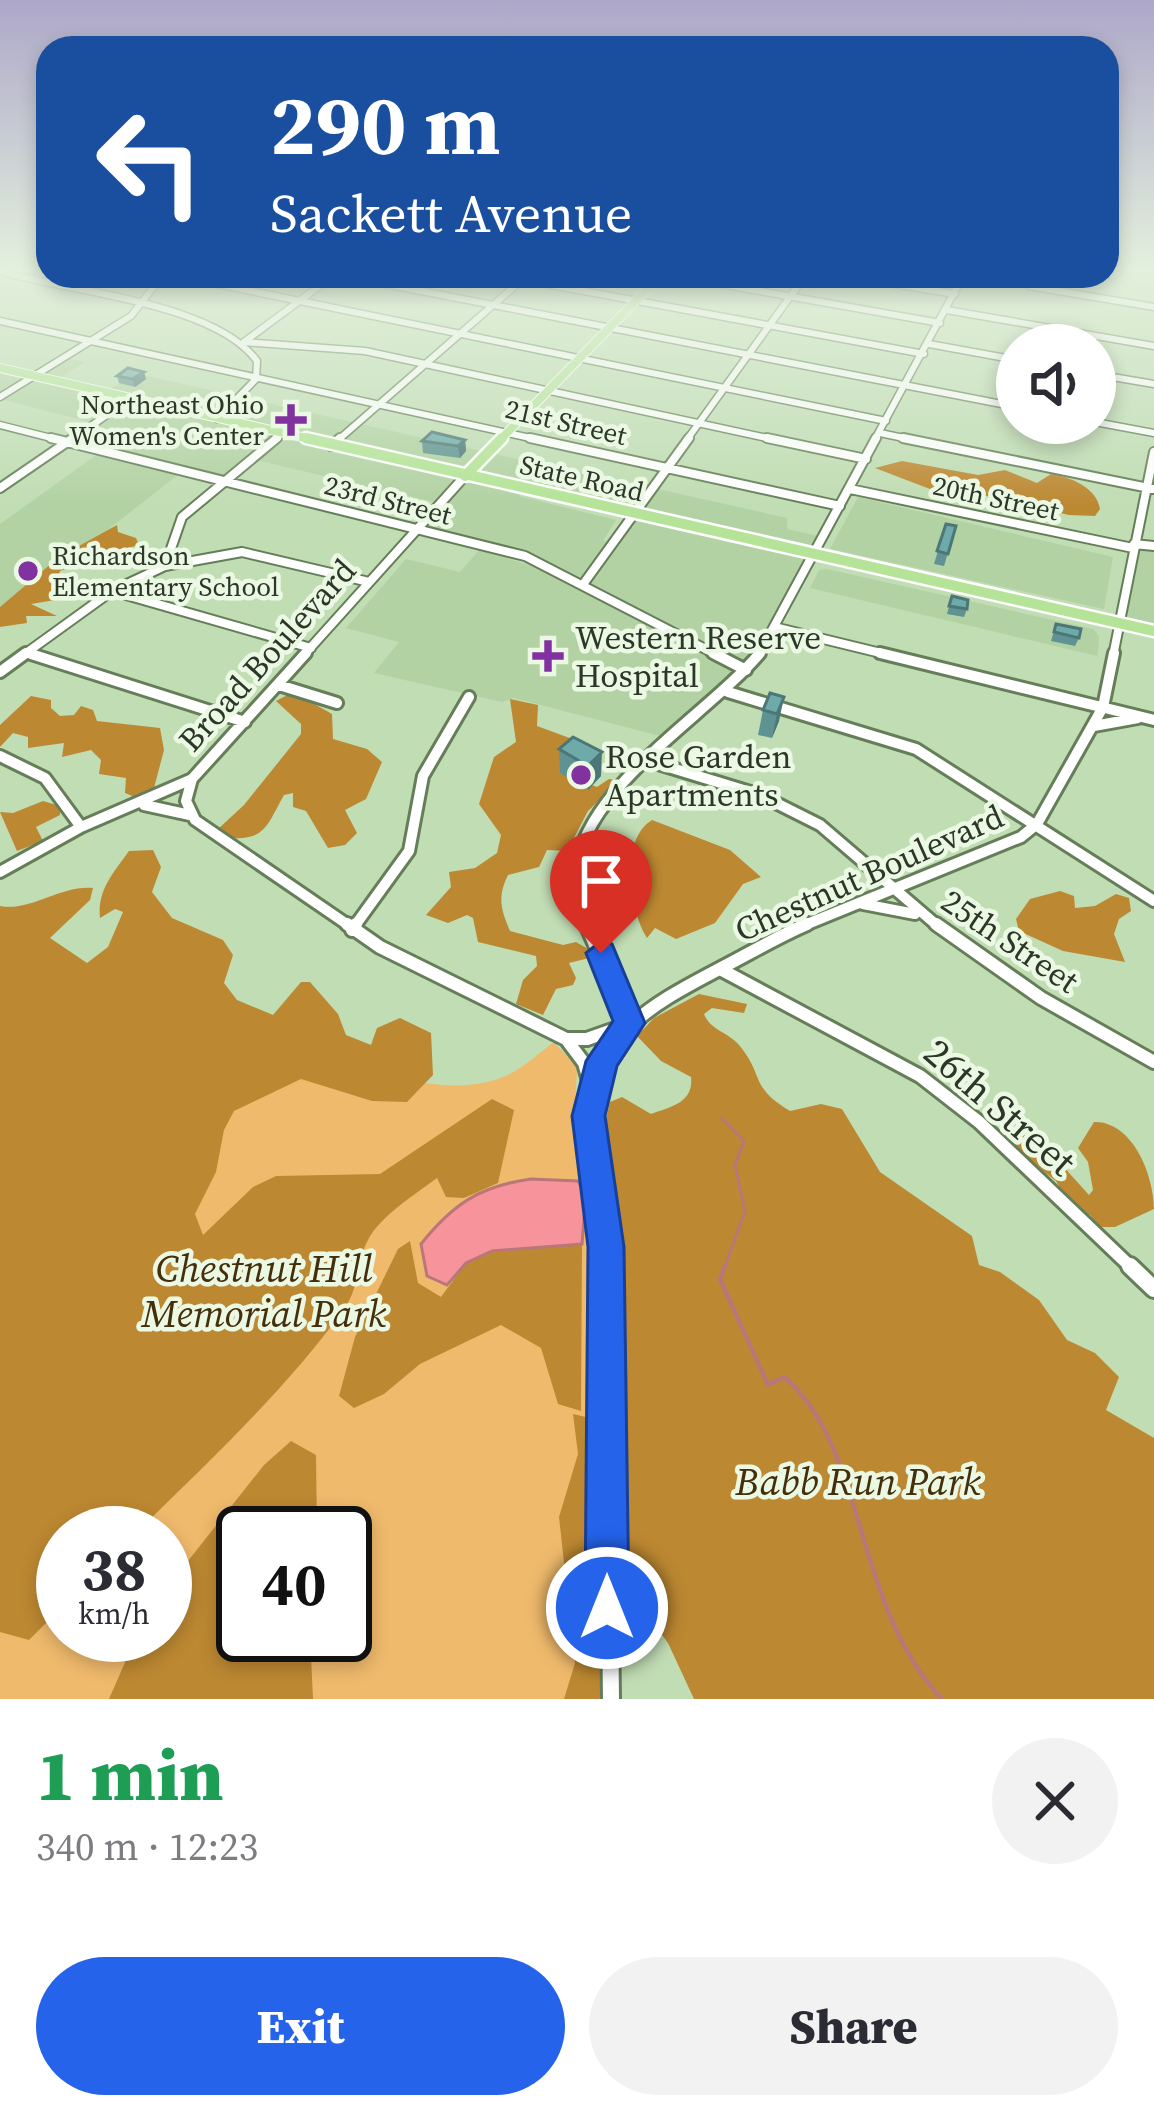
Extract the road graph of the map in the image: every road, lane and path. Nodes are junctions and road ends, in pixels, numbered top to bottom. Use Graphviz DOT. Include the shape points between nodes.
graph roads {
  1 [pos="82,347"];
  2 [pos="118,347"];
  3 [pos="248,347"];
  4 [pos="341,347"];
  5 [pos="444,347"];
  6 [pos="521,347"];
  7 [pos="587,347"];
  8 [pos="697,347"];
  9 [pos="753,347"];
  10 [pos="888,347"];
  11 [pos="927,347"];
  12 [pos="947,347"];
  13 [pos="924,354"];
  14 [pos="996,356"];
  15 [pos="746,357"];
  16 [pos="576,359"];
  17 [pos="425,364"];
  18 [pos="0,368"];
  19 [pos="34,376"];
  20 [pos="1116,378"];
  21 [pos="255,380"];
  22 [pos="1154,384"];
  23 [pos="905,387"];
  24 [pos="722,388"];
  25 [pos="546,390"];
  26 [pos="0,397"];
  27 [pos="130,399"];
  28 [pos="382,402"];
  29 [pos="996,403"];
  30 [pos="217,419"];
  31 [pos="698,422"];
  32 [pos="886,422"];
  33 [pos="0,425"];
  34 [pos="1116,426"];
  35 [pos="508,430"];
  36 [pos="880,433"];
  37 [pos="1154,433"];
  38 [pos="281,434"];
  39 [pos="67,442"];
  40 [pos="332,446"];
  41 [pos="1154,452"];
  42 [pos="866,459"];
  43 [pos="665,466"];
  44 [pos="465,476"];
  45 [pos="224,482"];
  46 [pos="1,487"];
  47 [pos="1150,488"];
  48 [pos="850,489"];
  49 [pos="840,506"];
  50 [pos="631,513"];
  51 [pos="417,529"];
  52 [pos="1134,546"];
  53 [pos="1154,546"];
  54 [pos="814,554"];
  55 [pos="165,566"];
  56 [pos="369,582"];
  57 [pos="584,583"];
  58 [pos="112,591"];
  59 [pos="1117,623"];
  60 [pos="774,627"];
  61 [pos="1154,631"];
  62 [pos="311,648"];
  63 [pos="32,655"];
  64 [pos="746,670"];
  65 [pos="0,672"];
  66 [pos="279,685"];
  67 [pos="728,692"];
  68 [pos="469,697"];
  69 [pos="337,703"];
  70 [pos="1103,706"];
  71 [pos="1150,719"];
  72 [pos="244,722"];
  73 [pos="1094,726"];
  74 [pos="0,756"];
  75 [pos="652,762"];
  76 [pos="192,778"];
  77 [pos="140,805"];
  78 [pos="191,815"];
  79 [pos="1037,824"];
  80 [pos="81,826"];
  81 [pos="0,872"];
  82 [pos="893,892"];
  83 [pos="1153,899"];
  84 [pos="860,903"];
  85 [pos="928,920"];
  86 [pos="352,930"];
  87 [pos="720,969"];
  88 [pos="629,1023"];
  89 [pos="566,1039"];
  90 [pos="1154,1062"];
  91 [pos="592,1090"];
  92 [pos="1154,1289"];
  93 [pos="611,1699"];
  1 -- 19 [label="street"];
  2 -- 21 [label="street, 21st Street"];
  3 -- 21 [label="street" via="257,361"];
  4 -- 17 [label="street"];
  5 -- 17 [label="street"];
  6 -- 16 [label="street"];
  7 -- 16 [label="main road, Broad Boulevard"];
  8 -- 15 [label="street"];
  9 -- 15 [label="street"];
  10 -- 13 [label="street"];
  11 -- 13 [label="street"];
  12 -- 14 [label="street"];
  13 -- 23 [label="street"];
  15 -- 23 [label="street"];
  15 -- 24 [label="street"];
  16 -- 24 [label="street"];
  16 -- 25 [label="main road, Broad Boulevard"];
  17 -- 25 [label="street"];
  17 -- 28 [label="street"];
  18 -- 19 [label="main road, State Road"];
  19 -- 26 [label="street"];
  19 -- 27 [label="main road, State Road"];
  20 -- 22 [label="street"];
  21 -- 28 [label="street, 21st Street"];
  21 -- 30 [label="street"];
  23 -- 29 [label="street"];
  23 -- 32 [label="street"];
  24 -- 31 [label="street"];
  24 -- 32 [label="street"];
  25 -- 31 [label="street"];
  25 -- 35 [label="main road, Broad Boulevard"];
  27 -- 30 [label="main road, State Road"];
  27 -- 39 [label="street"];
  28 -- 35 [label="street, 21st Street"];
  28 -- 40 [label="street"];
  30 -- 38 [label="main road, State Road"];
  31 -- 42 [label="street"];
  31 -- 43 [label="street"];
  32 -- 36 [label="street"];
  33 -- 39 [label="street, 23rd Street"];
  34 -- 37 [label="street"];
  35 -- 43 [label="street, 21st Street"];
  35 -- 44 [label="main road, Broad Boulevard"];
  36 -- 42 [label="street"];
  36 -- 47 [label="street"];
  38 -- 40 [label="main road, State Road"];
  38 -- 45 [label="street"];
  39 -- 45 [label="street, 23rd Street"];
  39 -- 46 [label="street"];
  40 -- 44 [label="main road, State Road"];
  41 -- 47 [label="street, Chestnut Boulevard"];
  42 -- 48 [label="street"];
  43 -- 49 [label="street, 21st Street"];
  43 -- 50 [label="street"];
  44 -- 50 [label="main road, State Road"];
  44 -- 51 [label="street, Broad Boulevard"];
  45 -- 51 [label="street, 23rd Street"];
  45 -- 55 [label="street" via="178,522"];
  47 -- 52 [label="street, Chestnut Boulevard"];
  48 -- 49 [label="street"];
  48 -- 52 [label="street, 20th Street"];
  49 -- 54 [label="street"];
  50 -- 54 [label="main road, State Road"];
  50 -- 57 [label="street"];
  51 -- 56 [label="street, Broad Boulevard"];
  51 -- 57 [label="street, 23rd Street" via="525,556"];
  52 -- 53 [label="street, 20th Street"];
  52 -- 59 [label="street, Chestnut Boulevard"];
  54 -- 59 [label="main road, State Road"];
  54 -- 60 [label="street"];
  55 -- 56 [label="street" via="242,552"];
  55 -- 58 [label="street"];
  56 -- 62 [label="street, Broad Boulevard"];
  57 -- 64 [label="street, 23rd Street"];
  58 -- 62 [label="street"];
  58 -- 63 [label="street"];
  59 -- 61 [label="main road, State Road"];
  59 -- 70 [label="street, Chestnut Boulevard"];
  60 -- 64 [label="street"];
  60 -- 70 [label="street"];
  62 -- 66 [label="street, Broad Boulevard"];
  63 -- 65 [label="street"];
  63 -- 72 [label="street"];
  64 -- 67 [label="street"];
  66 -- 69 [label="street"];
  66 -- 72 [label="street, Broad Boulevard"];
  67 -- 75 [label="street"];
  67 -- 79 [label="street" via="893,739"];
  68 -- 86 [label="street" via="423,776 410,851"];
  70 -- 71 [label="street"];
  70 -- 73 [label="street, Chestnut Boulevard"];
  71 -- 73 [label="street"];
  72 -- 76 [label="street, Broad Boulevard"];
  73 -- 79 [label="street, Chestnut Boulevard"];
  74 -- 80 [label="street" via="45,778"];
  75 -- 82 [label="street, 25th Street" via="800,813 852,849"];
  75 -- 88 [label="street" via="592,818 576,857 577,890"];
  76 -- 77 [label="street, Broad Boulevard"];
  76 -- 78 [label="street"];
  77 -- 78 [label="street"];
  77 -- 80 [label="street, Broad Boulevard"];
  78 -- 86 [label="street"];
  79 -- 82 [label="street, Chestnut Boulevard"];
  79 -- 83 [label="street"];
  80 -- 81 [label="street, Broad Boulevard"];
  82 -- 84 [label="street, Chestnut Boulevard"];
  82 -- 85 [label="street, 25th Street"];
  84 -- 85 [label="street"];
  84 -- 87 [label="street, Chestnut Boulevard"];
  85 -- 90 [label="street, 25th Street"];
  86 -- 89 [label="street"];
  87 -- 88 [label="street, Chestnut Boulevard"];
  87 -- 92 [label="street, 26th Street" via="933,1085"];
  88 -- 89 [label="street"];
  88 -- 91 [label="street"];
  89 -- 91 [label="street"];
  91 -- 93 [label="street" via="589,1135 608,1301"];
}
